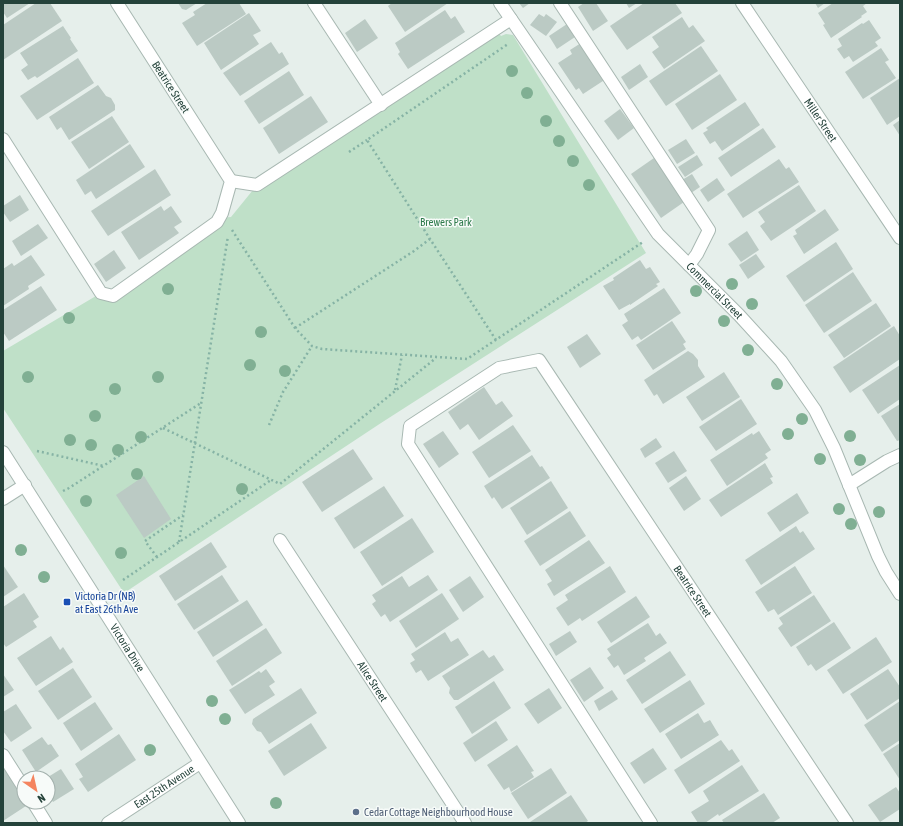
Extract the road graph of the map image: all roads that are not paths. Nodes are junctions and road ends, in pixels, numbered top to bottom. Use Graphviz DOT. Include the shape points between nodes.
graph roads {
  1 [pos="117,3"];
  2 [pos="314,3"];
  3 [pos="500,3"];
  4 [pos="560,3"];
  5 [pos="742,3"];
  6 [pos="511,19"];
  7 [pos="381,104"];
  8 [pos="3,140"];
  9 [pos="231,181"];
  10 [pos="900,238"];
  11 [pos="689,265"];
  12 [pos="3,452"];
  13 [pos="900,455"];
  14 [pos="25,485"];
  15 [pos="849,485"];
  16 [pos="3,499"];
  17 [pos="280,540"];
  18 [pos="900,594"];
  19 [pos="3,755"];
  20 [pos="200,763"];
  21 [pos="16,775"];
  22 [pos="38,810"];
  23 [pos="46,823"];
  24 [pos="108,823"];
  25 [pos="239,823"];
  26 [pos="465,823"];
  27 [pos="651,823"];
  28 [pos="847,823"];
  1 -- 9 [label="street, Beatrice Street"];
  2 -- 7 [label="street"];
  3 -- 6 [label="street, Commercial Street"];
  4 -- 11 [label="street" via="709,230"];
  5 -- 10 [label="street, Miller Street"];
  6 -- 7 [label="street"];
  6 -- 11 [label="street, Commercial Street" via="658,234"];
  7 -- 9 [label="street" via="257,185"];
  8 -- 9 [label="street" via="101,293 113,296 217,222"];
  11 -- 15 [label="street, Commercial Street" via="781,361 815,410"];
  12 -- 14 [label="street, Victoria Drive"];
  13 -- 15 [label="street"];
  14 -- 16 [label="street"];
  14 -- 20 [label="street, Victoria Drive"];
  15 -- 18 [label="street, Commercial Street" via="878,556"];
  17 -- 26 [label="street, Alice Street"];
  19 -- 21 [label="street"];
  20 -- 24 [label="street, East 25th Avenue"];
  20 -- 25 [label="street, Victoria Drive"];
  22 -- 23 [label="street"];
  27 -- 28 [label="street, Beatrice Street" via="408,444 410,426 499,368 539,360"];
}
